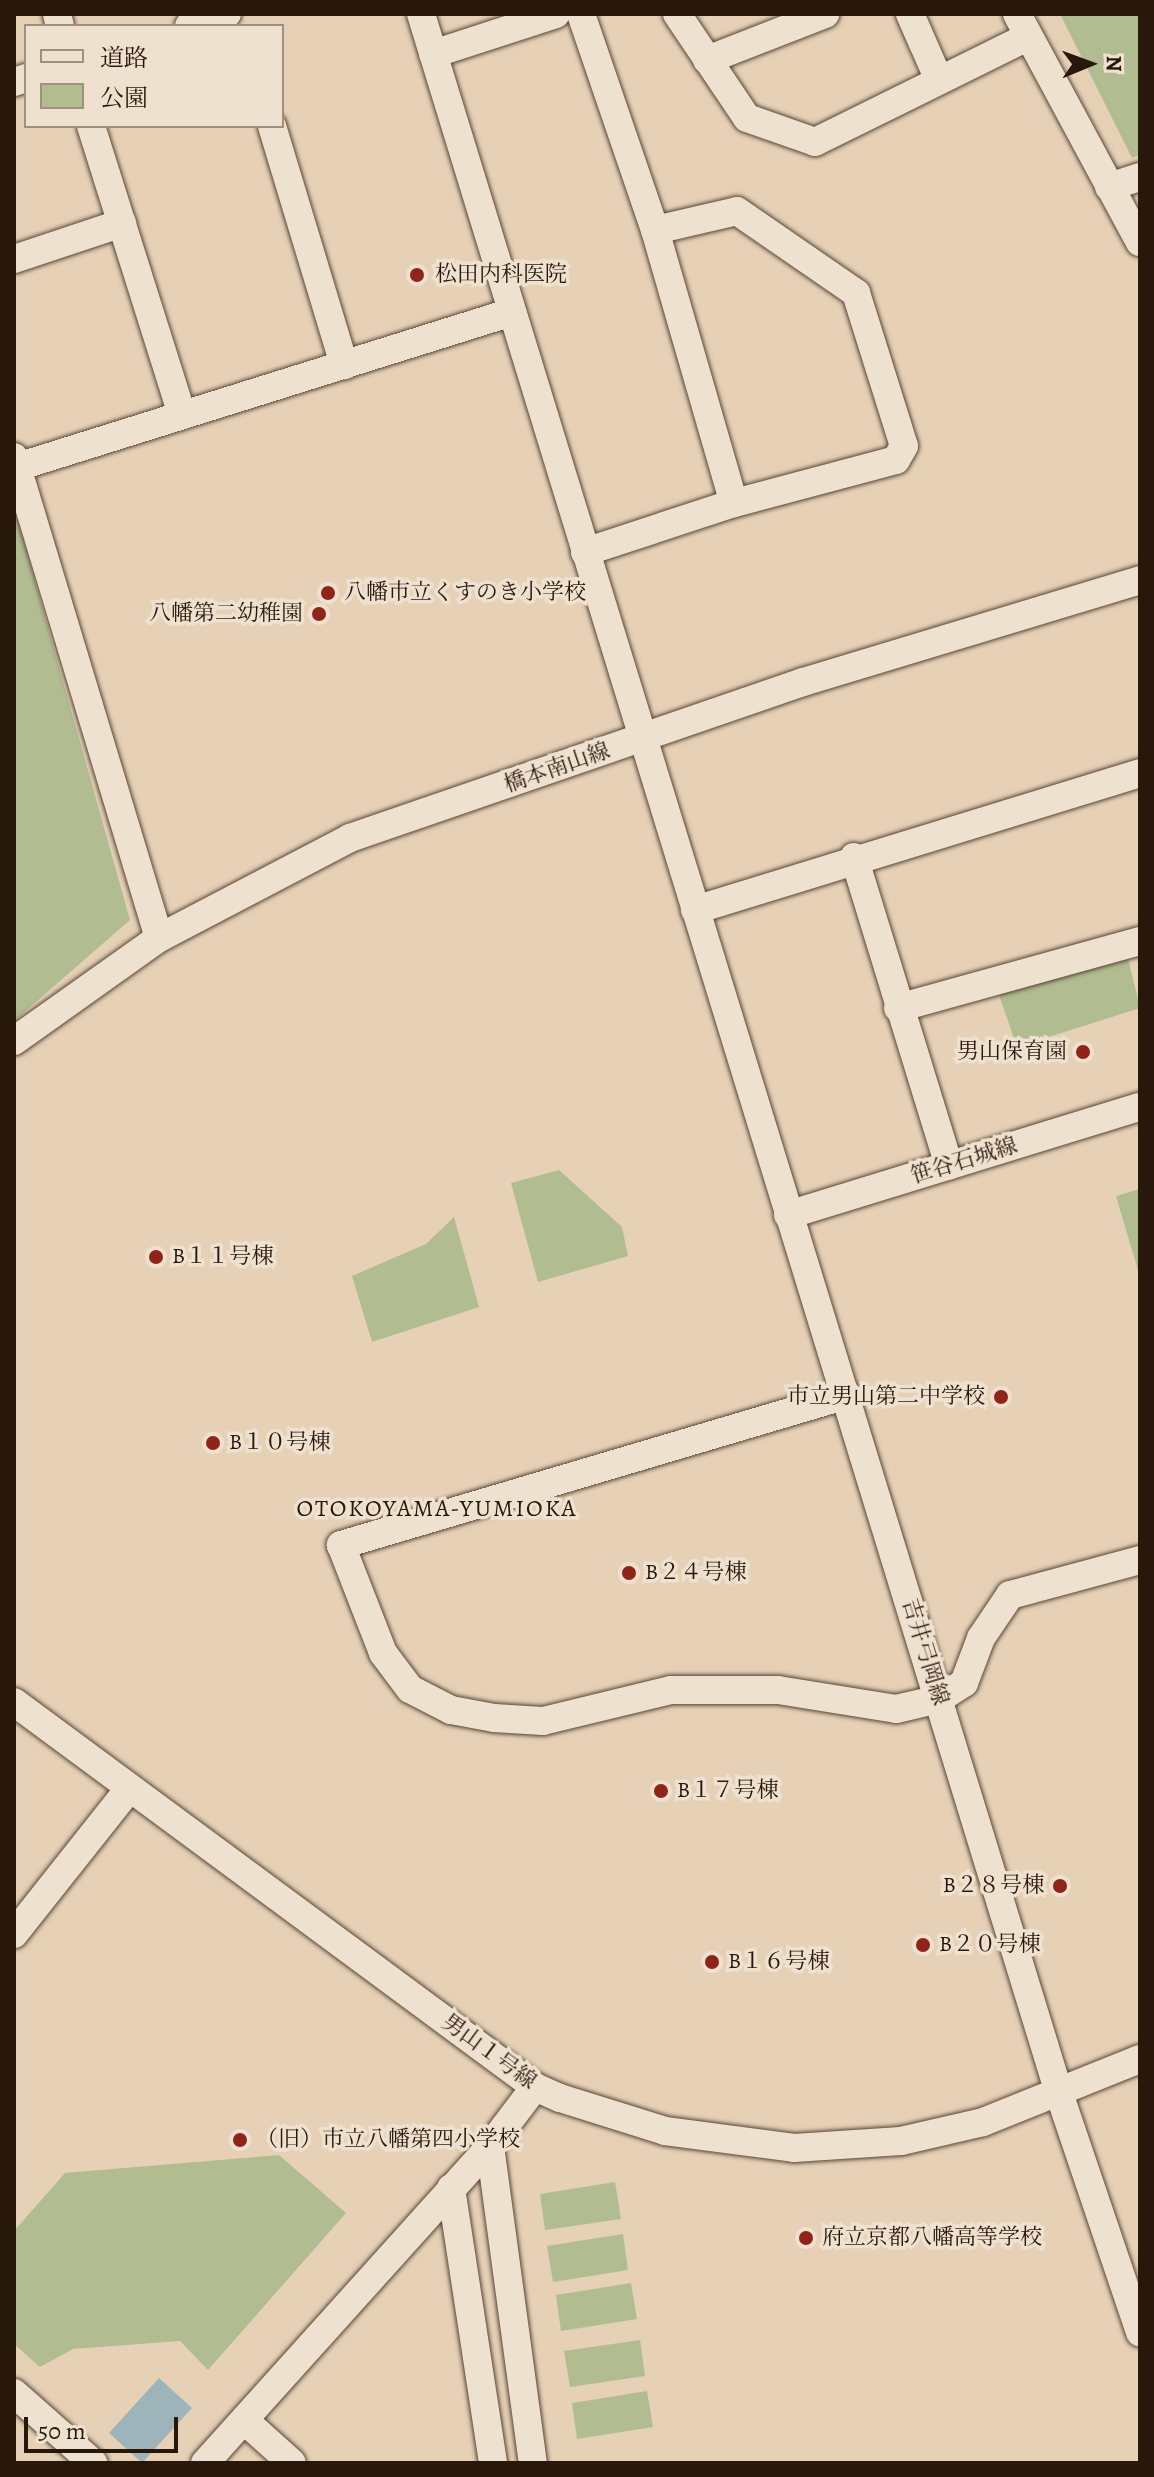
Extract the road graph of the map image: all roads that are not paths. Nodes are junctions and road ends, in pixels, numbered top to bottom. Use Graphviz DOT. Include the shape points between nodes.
graph roads {
  1 [pos="227,14"];
  2 [pos="421,14"];
  3 [pos="556,14"];
  4 [pos="581,14"];
  5 [pos="677,14"];
  6 [pos="825,14"];
  7 [pos="910,14"];
  8 [pos="195,24"];
  9 [pos="1022,26"];
  10 [pos="433,54"];
  11 [pos="707,60"];
  12 [pos="939,80"];
  13 [pos="92,128"];
  14 [pos="273,128"];
  15 [pos="1140,177"];
  16 [pos="1109,187"];
  17 [pos="122,223"];
  18 [pos="655,230"];
  19 [pos="1140,242"];
  20 [pos="14,259"];
  21 [pos="512,312"];
  22 [pos="344,365"];
  23 [pos="181,412"];
  24 [pos="15,464"];
  25 [pos="734,503"];
  26 [pos="585,552"];
  27 [pos="1137,588"];
  28 [pos="641,738"];
  29 [pos="1140,773"];
  30 [pos="854,857"];
  31 [pos="695,910"];
  32 [pos="159,938"];
  33 [pos="1140,941"];
  34 [pos="898,1008"];
  35 [pos="14,1041"];
  36 [pos="1140,1107"];
  37 [pos="949,1166"];
  38 [pos="788,1215"];
  39 [pos="847,1395"];
  40 [pos="1140,1560"];
  41 [pos="939,1699"];
  42 [pos="14,1702"];
  43 [pos="129,1789"];
  44 [pos="14,1934"];
  45 [pos="1140,2059"];
  46 [pos="535,2087"];
  47 [pos="1058,2090"];
  48 [pos="490,2146"];
  49 [pos="451,2188"];
  50 [pos="1130,2270"];
  51 [pos="1140,2332"];
  52 [pos="14,2393"];
  53 [pos="244,2420"];
  54 [pos="532,2455"];
  55 [pos="492,2457"];
  56 [pos="93,2463"];
  57 [pos="205,2463"];
  58 [pos="292,2463"];
  1 -- 8 [label="street"];
  2 -- 10 [label="street, 吉井弓岡線"];
  3 -- 10 [label="street"];
  4 -- 18 [label="street"];
  5 -- 11 [label="street"];
  6 -- 11 [label="street"];
  7 -- 12 [label="street"];
  9 -- 12 [label="street"];
  9 -- 16 [label="street"];
  10 -- 21 [label="street, 吉井弓岡線"];
  11 -- 12 [label="street" via="747,118 815,142"];
  13 -- 17 [label="street"];
  14 -- 22 [label="street"];
  15 -- 16 [label="street"];
  16 -- 19 [label="street"];
  17 -- 20 [label="street"];
  17 -- 23 [label="street"];
  18 -- 25 [label="street"];
  18 -- 25 [label="street" via="737,211 856,293 904,446 896,460"];
  21 -- 22 [label="street"];
  21 -- 26 [label="street, 吉井弓岡線"];
  22 -- 23 [label="street"];
  23 -- 24 [label="street"];
  24 -- 32 [label="street"];
  25 -- 26 [label="street"];
  26 -- 28 [label="street, 吉井弓岡線"];
  27 -- 28 [label="street, 橋本南山線" via="803,682"];
  28 -- 31 [label="street, 吉井弓岡線"];
  28 -- 32 [label="street, 橋本南山線" via="350,838"];
  29 -- 30 [label="street"];
  30 -- 31 [label="street"];
  30 -- 34 [label="street"];
  31 -- 38 [label="street, 吉井弓岡線"];
  32 -- 35 [label="street, 橋本南山線"];
  33 -- 34 [label="street"];
  34 -- 37 [label="street"];
  36 -- 37 [label="street, 笹谷石城線"];
  37 -- 38 [label="street, 笹谷石城線"];
  38 -- 39 [label="street, 吉井弓岡線"];
  39 -- 41 [label="street, 吉井弓岡線"];
  39 -- 41 [label="street" via="341,1545 383,1653 410,1689 451,1710 543,1721 671,1690 778,1690 896,1709"];
  40 -- 41 [label="street" via="1010,1595 981,1638 964,1683"];
  41 -- 47 [label="street, 吉井弓岡線"];
  42 -- 43 [label="street, 男山１号線"];
  43 -- 44 [label="street"];
  43 -- 46 [label="street, 男山１号線"];
  45 -- 47 [label="street, 男山１号線"];
  46 -- 47 [label="street, 男山１号線" via="665,2131 794,2148 901,2141 983,2122"];
  46 -- 48 [label="street"];
  47 -- 50 [label="street, 吉井弓岡線"];
  48 -- 49 [label="street"];
  48 -- 54 [label="street"];
  49 -- 53 [label="street"];
  49 -- 55 [label="street"];
  50 -- 51 [label="street, 吉井弓岡線"];
  52 -- 56 [label="street"];
  53 -- 57 [label="street"];
  53 -- 58 [label="street"];
  54 -- 55 [label="street"];
}
